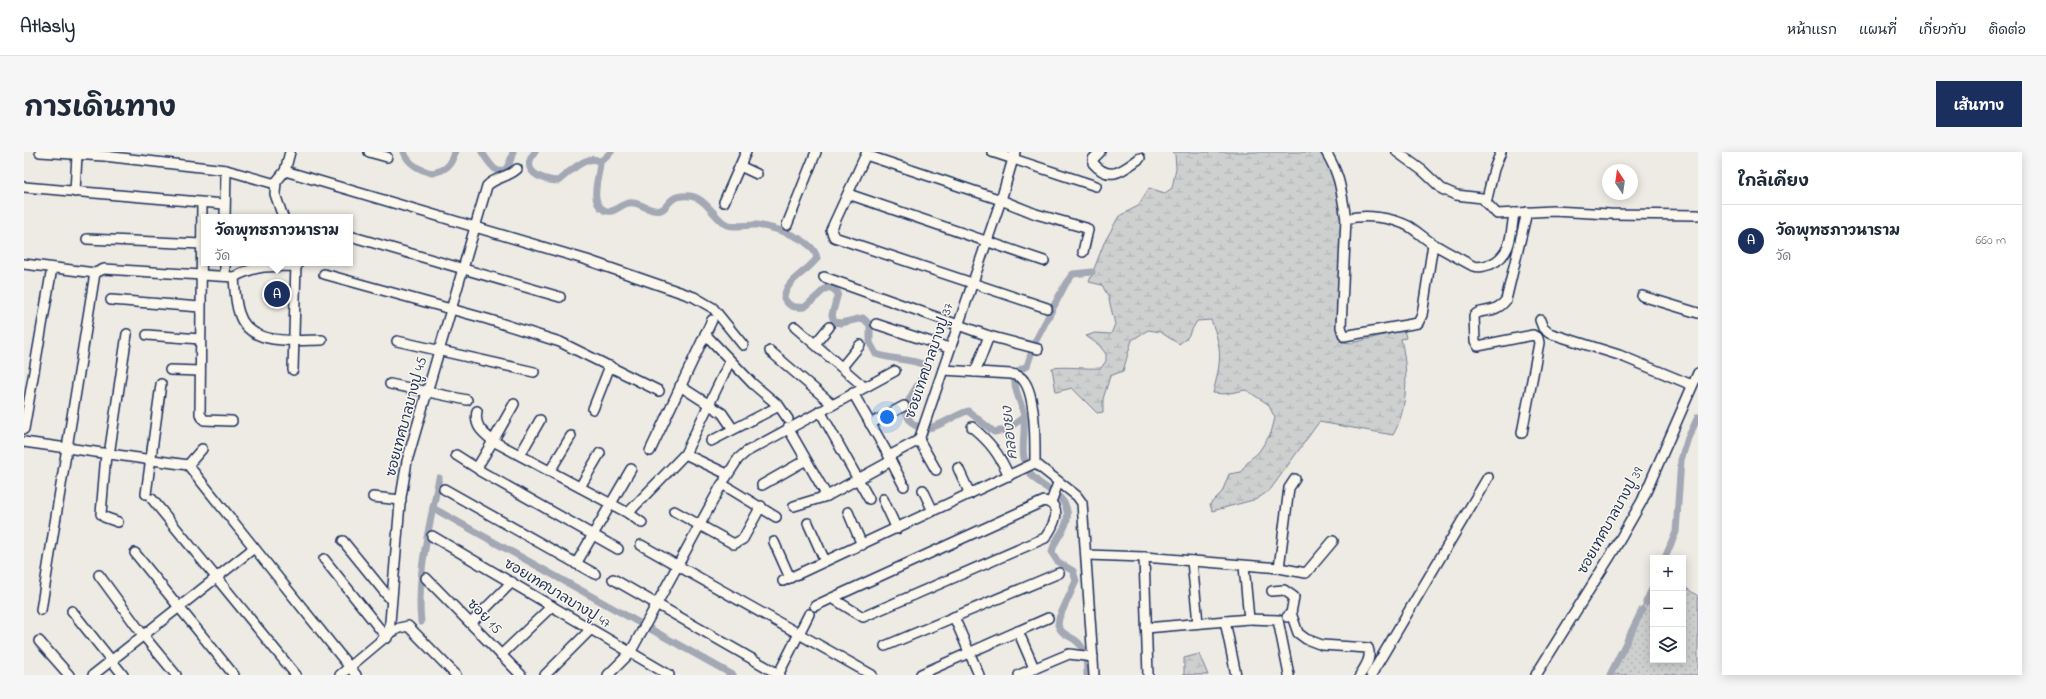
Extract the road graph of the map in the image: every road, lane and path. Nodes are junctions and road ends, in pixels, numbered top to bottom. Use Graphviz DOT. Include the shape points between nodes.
graph roads {
  1 [pos="40,152"];
  2 [pos="290,152"];
  3 [pos="369,152"];
  4 [pos="746,152"];
  5 [pos="816,152"];
  6 [pos="992,152"];
  7 [pos="1100,152"];
  8 [pos="1326,152"];
  9 [pos="1398,152"];
  10 [pos="1501,152"];
  11 [pos="867,153"];
  12 [pos="77,155"];
  13 [pos="1014,156"];
  14 [pos="387,157"];
  15 [pos="1140,158"];
  16 [pos="740,166"];
  17 [pos="517,169"];
  18 [pos="226,170"];
  19 [pos="285,171"];
  20 [pos="757,174"];
  21 [pos="276,182"];
  22 [pos="1096,186"];
  23 [pos="24,188"];
  24 [pos="75,192"];
  25 [pos="848,194"];
  26 [pos="1001,200"];
  27 [pos="724,202"];
  28 [pos="202,203"];
  29 [pos="1486,203"];
  30 [pos="224,204"];
  31 [pos="1527,212"];
  32 [pos="1514,213"];
  33 [pos="202,214"];
  34 [pos="224,214"];
  35 [pos="282,214"];
  36 [pos="1698,215"];
  37 [pos="1346,219"];
  38 [pos="787,225"];
  39 [pos="475,228"];
  40 [pos="353,237"];
  41 [pos="87,240"];
  42 [pos="986,241"];
  43 [pos="201,244"];
  44 [pos="1433,244"];
  45 [pos="1083,252"];
  46 [pos="1044,261"];
  47 [pos="24,264"];
  48 [pos="202,266"];
  49 [pos="226,266"];
  50 [pos="263,266"];
  51 [pos="297,266"];
  52 [pos="52,268"];
  53 [pos="464,268"];
  54 [pos="95,273"];
  55 [pos="324,274"];
  56 [pos="202,276"];
  57 [pos="230,276"];
  58 [pos="824,277"];
  59 [pos="972,283"];
  60 [pos="560,296"];
  61 [pos="1642,296"];
  62 [pos="111,300"];
  63 [pos="200,307"];
  64 [pos="1047,308"];
  65 [pos="452,310"];
  66 [pos="1698,313"];
  67 [pos="712,320"];
  68 [pos="1540,320"];
  69 [pos="876,324"];
  70 [pos="958,325"];
  71 [pos="795,327"];
  72 [pos="828,327"];
  73 [pos="127,334"];
  74 [pos="705,334"];
  75 [pos="147,335"];
  76 [pos="989,336"];
  77 [pos="200,339"];
  78 [pos="294,340"];
  79 [pos="322,340"];
  80 [pos="397,341"];
  81 [pos="816,344"];
  82 [pos="742,345"];
  83 [pos="860,345"];
  84 [pos="950,348"];
  85 [pos="1035,349"];
  86 [pos="440,350"];
  87 [pos="770,351"];
  88 [pos="730,361"];
  89 [pos="610,366"];
  90 [pos="842,367"];
  91 [pos="170,370"];
  92 [pos="293,370"];
  93 [pos="943,370"];
  94 [pos="200,371"];
  95 [pos="895,371"];
  96 [pos="534,372"];
  97 [pos="974,372"];
  98 [pos="1698,373"];
  99 [pos="161,384"];
  100 [pos="390,384"];
  101 [pos="1692,385"];
  102 [pos="680,386"];
  103 [pos="864,387"];
  104 [pos="427,391"];
  105 [pos="659,391"];
  106 [pos="854,393"];
  107 [pos="467,400"];
  108 [pos="514,404"];
  109 [pos="709,404"];
  110 [pos="832,404"];
  111 [pos="780,406"];
  112 [pos="904,406"];
  113 [pos="593,409"];
  114 [pos="477,411"];
  115 [pos="820,411"];
  116 [pos="540,420"];
  117 [pos="232,421"];
  118 [pos="788,424"];
  119 [pos="870,424"];
  120 [pos="972,427"];
  121 [pos="24,428"];
  122 [pos="733,429"];
  123 [pos="1522,433"];
  124 [pos="570,436"];
  125 [pos="919,440"];
  126 [pos="493,441"];
  127 [pos="711,441"];
  128 [pos="24,442"];
  129 [pos="67,448"];
  130 [pos="202,449"];
  131 [pos="650,451"];
  132 [pos="600,453"];
  133 [pos="107,454"];
  134 [pos="456,454"];
  135 [pos="685,454"];
  136 [pos="520,455"];
  137 [pos="890,459"];
  138 [pos="151,460"];
  139 [pos="806,460"];
  140 [pos="188,465"];
  141 [pos="1031,465"];
  142 [pos="958,468"];
  143 [pos="478,469"];
  144 [pos="631,469"];
  145 [pos="936,470"];
  146 [pos="550,471"];
  147 [pos="727,474"];
  148 [pos="1009,476"];
  149 [pos="1488,477"];
  150 [pos="859,479"];
  151 [pos="1295,479"];
  152 [pos="722,484"];
  153 [pos="762,485"];
  154 [pos="904,486"];
  155 [pos="580,487"];
  156 [pos="444,489"];
  157 [pos="923,490"];
  158 [pos="1054,493"];
  159 [pos="970,494"];
  160 [pos="827,496"];
  161 [pos="373,497"];
  162 [pos="883,499"];
  163 [pos="401,500"];
  164 [pos="869,500"];
  165 [pos="610,504"];
  166 [pos="761,506"];
  167 [pos="794,506"];
  168 [pos="674,511"];
  169 [pos="848,512"];
  170 [pos="933,512"];
  171 [pos="628,513"];
  172 [pos="776,516"];
  173 [pos="118,522"];
  174 [pos="808,522"];
  175 [pos="642,523"];
  176 [pos="700,525"];
  177 [pos="897,529"];
  178 [pos="592,535"];
  179 [pos="432,536"];
  180 [pos="343,541"];
  181 [pos="1333,541"];
  182 [pos="774,542"];
  183 [pos="641,545"];
  184 [pos="862,545"];
  185 [pos="254,548"];
  186 [pos="618,549"];
  187 [pos="135,553"];
  188 [pos="1087,555"];
  189 [pos="1144,557"];
  190 [pos="324,558"];
  191 [pos="825,561"];
  192 [pos="1192,561"];
  193 [pos="576,564"];
  194 [pos="677,565"];
  195 [pos="1244,566"];
  196 [pos="1279,568"];
  197 [pos="1059,573"];
  198 [pos="595,574"];
  199 [pos="99,575"];
  200 [pos="216,576"];
  201 [pos="426,578"];
  202 [pos="613,579"];
  203 [pos="512,582"];
  204 [pos="1272,591"];
  205 [pos="832,598"];
  206 [pos="392,600"];
  207 [pos="656,605"];
  208 [pos="178,606"];
  209 [pos="552,606"];
  210 [pos="815,606"];
  211 [pos="41,610"];
  212 [pos="72,611"];
  213 [pos="1290,613"];
  214 [pos="809,614"];
  215 [pos="954,617"];
  216 [pos="1048,618"];
  217 [pos="1249,619"];
  218 [pos="1278,620"];
  219 [pos="1225,621"];
  220 [pos="471,623"];
  221 [pos="1198,623"];
  222 [pos="1146,628"];
  223 [pos="590,630"];
  224 [pos="1018,631"];
  225 [pos="799,634"];
  226 [pos="143,635"];
  227 [pos="388,636"];
  228 [pos="39,641"];
  229 [pos="885,646"];
  230 [pos="630,653"];
  231 [pos="969,653"];
  232 [pos="501,655"];
  233 [pos="1092,657"];
  234 [pos="111,660"];
  235 [pos="350,667"];
  236 [pos="1034,668"];
  237 [pos="921,674"];
  238 [pos="69,675"];
  239 [pos="93,675"];
  240 [pos="123,675"];
  241 [pos="176,675"];
  242 [pos="234,675"];
  243 [pos="296,675"];
  244 [pos="340,675"];
  245 [pos="356,675"];
  246 [pos="456,675"];
  247 [pos="521,675"];
  248 [pos="545,675"];
  249 [pos="608,675"];
  250 [pos="669,675"];
  251 [pos="779,675"];
  252 [pos="872,675"];
  253 [pos="979,675"];
  254 [pos="1019,675"];
  255 [pos="1094,675"];
  256 [pos="1148,675"];
  257 [pos="1236,675"];
  258 [pos="1289,675"];
  259 [pos="1360,675"];
  260 [pos="1371,675"];
  261 [pos="1536,675"];
  1 -- 12 [label="street"];
  2 -- 19 [label="street"];
  3 -- 14 [label="street"];
  4 -- 16 [label="street"];
  5 -- 38 [label="street"];
  6 -- 13 [label="street"];
  7 -- 15 [label="street" via="1093,159 1093,163 1107,173 1119,172"];
  8 -- 37 [label="street" via="1334,164 1340,182"];
  9 -- 29 [label="street" via="1448,193 1464,197 1477,196"];
  10 -- 29 [label="street"];
  11 -- 25 [label="street"];
  11 -- 26 [label="street"];
  12 -- 18 [label="street"];
  12 -- 24 [label="street"];
  13 -- 22 [label="street"];
  13 -- 26 [label="street, ซอยเทศบาลบางปู 37"];
  16 -- 20 [label="street"];
  16 -- 27 [label="street"];
  17 -- 39 [label="street, ซอยเทศบาลบางปู 45" via="487,186"];
  18 -- 21 [label="street" via="266,182"];
  18 -- 30 [label="street"];
  19 -- 21 [label="street"];
  19 -- 39 [label="street"];
  21 -- 35 [label="street" via="275,194"];
  23 -- 24 [label="street"];
  24 -- 28 [label="street"];
  25 -- 42 [label="street"];
  25 -- 59 [label="street" via="831,230 834,237"];
  26 -- 42 [label="street, ซอยเทศบาลบางปู 37"];
  26 -- 45 [label="street" via="1036,214 1086,228 1088,230"];
  28 -- 30 [label="street"];
  28 -- 33 [label="street"];
  29 -- 32 [label="street" via="1497,214"];
  30 -- 34 [label="street"];
  31 -- 32 [label="street"];
  31 -- 36 [label="street"];
  31 -- 123 [label="street" via="1506,300 1499,308 1478,312 1474,316 1475,341 1478,346 1533,335 1538,338"];
  32 -- 44 [label="street" via="1508,250 1500,260 1493,263 1473,266"];
  37 -- 44 [label="street" via="1386,218 1408,226"];
  37 -- 44 [label="street" via="1340,327 1344,336 1418,323 1422,314"];
  39 -- 53 [label="street, ซอยเทศบาลบางปู 45"];
  39 -- 82 [label="street" via="587,260 694,297 713,308"];
  40 -- 53 [label="street"];
  41 -- 43 [label="street"];
  42 -- 46 [label="street"];
  42 -- 59 [label="street, ซอยเทศบาลบางปู 37"];
  47 -- 52 [label="street"];
  48 -- 56 [label="street"];
  49 -- 57 [label="street"];
  50 -- 57 [label="street"];
  51 -- 78 [label="street"];
  52 -- 54 [label="street"];
  52 -- 121 [label="street"];
  53 -- 60 [label="street"];
  53 -- 65 [label="street, ซอยเทศบาลบางปู 45"];
  54 -- 56 [label="street" via="104,269"];
  54 -- 129 [label="street"];
  55 -- 65 [label="street"];
  56 -- 57 [label="street"];
  56 -- 63 [label="street"];
  57 -- 78 [label="street" via="239,316 249,329 259,337"];
  58 -- 70 [label="street"];
  59 -- 64 [label="street"];
  59 -- 70 [label="street, ซอยเทศบาลบางปู 37"];
  61 -- 66 [label="street"];
  62 -- 63 [label="street"];
  63 -- 77 [label="street"];
  65 -- 86 [label="street, ซอยเทศบาลบางปู 45"];
  65 -- 89 [label="street" via="560,342"];
  67 -- 74 [label="street"];
  68 -- 101 [label="street" via="1543,328 1549,333 1619,355"];
  69 -- 84 [label="street"];
  70 -- 76 [label="street"];
  70 -- 84 [label="street, ซอยเทศบาลบางปู 37"];
  71 -- 81 [label="street"];
  72 -- 81 [label="street"];
  73 -- 133 [label="street"];
  74 -- 88 [label="street"];
  74 -- 102 [label="street"];
  75 -- 77 [label="street"];
  76 -- 85 [label="street"];
  76 -- 97 [label="street"];
  77 -- 94 [label="street"];
  78 -- 79 [label="street"];
  78 -- 92 [label="street"];
  80 -- 86 [label="street"];
  81 -- 90 [label="street"];
  83 -- 90 [label="street"];
  84 -- 93 [label="street, ซอยเทศบาลบางปู 37"];
  86 -- 96 [label="street"];
  86 -- 104 [label="street, ซอยเทศบาลบางปู 45"];
  87 -- 110 [label="street"];
  88 -- 109 [label="street"];
  88 -- 111 [label="street"];
  89 -- 105 [label="street"];
  89 -- 113 [label="street"];
  90 -- 103 [label="street"];
  91 -- 94 [label="street"];
  93 -- 97 [label="street"];
  93 -- 125 [label="street, ซอยเทศบาลบางปู 37"];
  94 -- 117 [label="street" via="200,416 210,421"];
  95 -- 103 [label="street"];
  97 -- 141 [label="street" via="1015,375 1026,385 1032,407"];
  98 -- 101 [label="street, ซอยเทศบาลบางปู 39"];
  99 -- 138 [label="street"];
  100 -- 104 [label="street"];
  101 -- 261 [label="street, ซอยเทศบาลบางปู 39" via="1642,501"];
  102 -- 109 [label="street"];
  102 -- 131 [label="street"];
  103 -- 106 [label="street"];
  104 -- 107 [label="street"];
  104 -- 163 [label="street, ซอยเทศบาลบางปู 45" via="407,461"];
  106 -- 110 [label="street"];
  106 -- 119 [label="street"];
  108 -- 126 [label="street"];
  109 -- 122 [label="street" via="722,413"];
  109 -- 135 [label="street"];
  110 -- 115 [label="street"];
  111 -- 118 [label="street"];
  111 -- 122 [label="street"];
  112 -- 119 [label="street"];
  114 -- 126 [label="street" via="478,427"];
  115 -- 118 [label="street"];
  115 -- 150 [label="street"];
  116 -- 136 [label="street"];
  118 -- 139 [label="street"];
  118 -- 147 [label="street" via="746,452"];
  119 -- 137 [label="street"];
  120 -- 148 [label="street" via="992,446"];
  122 -- 127 [label="street"];
  124 -- 146 [label="street"];
  125 -- 137 [label="street, ซอยเทศบาลบางปู 37"];
  125 -- 145 [label="street"];
  126 -- 136 [label="street"];
  126 -- 143 [label="street"];
  128 -- 129 [label="street"];
  129 -- 133 [label="street"];
  129 -- 211 [label="street"];
  130 -- 140 [label="street"];
  132 -- 155 [label="street"];
  133 -- 138 [label="street"];
  133 -- 173 [label="street" via="101,514"];
  134 -- 143 [label="street"];
  135 -- 147 [label="street"];
  135 -- 171 [label="street"];
  136 -- 146 [label="street"];
  137 -- 150 [label="street, ซอยเทศบาลบางปู 37"];
  137 -- 154 [label="street"];
  138 -- 140 [label="street"];
  138 -- 200 [label="street" via="149,496"];
  139 -- 153 [label="street"];
  139 -- 160 [label="street"];
  140 -- 185 [label="street"];
  141 -- 148 [label="street"];
  141 -- 158 [label="street"];
  142 -- 159 [label="street"];
  143 -- 178 [label="street"];
  144 -- 165 [label="street"];
  146 -- 155 [label="street"];
  147 -- 152 [label="street"];
  148 -- 159 [label="street"];
  149 -- 260 [label="street"];
  150 -- 160 [label="street, ซอยเทศบาลบางปู 37"];
  150 -- 164 [label="street"];
  151 -- 196 [label="street" via="1289,488"];
  152 -- 166 [label="street"];
  152 -- 176 [label="street"];
  155 -- 165 [label="street"];
  156 -- 193 [label="street"];
  157 -- 170 [label="street"];
  158 -- 188 [label="street" via="1077,496 1082,503"];
  158 -- 205 [label="street" via="1044,501"];
  158 -- 205 [label="street" via="1056,512 1053,527 1045,538 863,616"];
  159 -- 170 [label="street"];
  160 -- 167 [label="street, ซอยเทศบาลบางปู 37"];
  161 -- 163 [label="street"];
  162 -- 177 [label="street"];
  163 -- 206 [label="street, ซอยเทศบาลบางปู 45"];
  165 -- 171 [label="street"];
  165 -- 178 [label="street"];
  166 -- 172 [label="street"];
  166 -- 176 [label="street" via="738,543 730,543"];
  168 -- 176 [label="street"];
  169 -- 184 [label="street"];
  170 -- 177 [label="street"];
  171 -- 175 [label="street"];
  174 -- 191 [label="street"];
  176 -- 194 [label="street"];
  177 -- 184 [label="street"];
  178 -- 186 [label="street"];
  178 -- 193 [label="street"];
  179 -- 203 [label="street, ซอยเทศบาลบางปู 47"];
  180 -- 206 [label="street"];
  181 -- 196 [label="street" via="1307,572"];
  182 -- 191 [label="street" via="786,580"];
  183 -- 194 [label="street"];
  184 -- 191 [label="street"];
  185 -- 200 [label="street"];
  185 -- 235 [label="street"];
  187 -- 208 [label="street"];
  188 -- 189 [label="street"];
  188 -- 233 [label="street"];
  189 -- 192 [label="street"];
  189 -- 222 [label="street"];
  190 -- 227 [label="street"];
  192 -- 195 [label="street"];
  192 -- 221 [label="street"];
  193 -- 198 [label="street"];
  194 -- 207 [label="street"];
  194 -- 225 [label="street"];
  195 -- 196 [label="street"];
  195 -- 217 [label="street"];
  197 -- 215 [label="street"];
  199 -- 226 [label="street"];
  200 -- 208 [label="street"];
  200 -- 243 [label="street"];
  201 -- 220 [label="street, ซอย 15"];
  202 -- 207 [label="street"];
  203 -- 209 [label="street, ซอยเทศบาลบางปู 47"];
  203 -- 220 [label="street"];
  204 -- 213 [label="street" via="1284,590 1293,595 1295,599"];
  205 -- 210 [label="street"];
  206 -- 227 [label="street, ซอยเทศบาลบางปู 45"];
  207 -- 230 [label="street"];
  207 -- 251 [label="street"];
  208 -- 226 [label="street"];
  208 -- 242 [label="street"];
  209 -- 223 [label="street, ซอยเทศบาลบางปู 47"];
  209 -- 232 [label="street"];
  212 -- 234 [label="street"];
  213 -- 218 [label="street"];
  213 -- 259 [label="street" via="1298,633 1306,639 1322,645 1368,648 1368,662"];
  214 -- 225 [label="street"];
  215 -- 229 [label="street"];
  215 -- 231 [label="street"];
  216 -- 224 [label="street"];
  217 -- 218 [label="street"];
  217 -- 219 [label="street"];
  218 -- 258 [label="street"];
  219 -- 221 [label="street"];
  219 -- 257 [label="street"];
  220 -- 232 [label="street, ซอย 15"];
  221 -- 222 [label="street"];
  222 -- 256 [label="street"];
  223 -- 230 [label="street, ซอยเทศบาลบางปู 47"];
  223 -- 248 [label="street"];
  224 -- 231 [label="street"];
  224 -- 236 [label="street"];
  225 -- 251 [label="street"];
  225 -- 252 [label="street"];
  226 -- 234 [label="street"];
  226 -- 241 [label="street"];
  227 -- 235 [label="street"];
  227 -- 246 [label="street" via="399,628 408,626"];
  228 -- 238 [label="street"];
  230 -- 249 [label="street"];
  230 -- 250 [label="street, ซอยเทศบาลบางปู 47"];
  231 -- 237 [label="street"];
  231 -- 253 [label="street"];
  232 -- 247 [label="street, ซอย 15"];
  233 -- 236 [label="street" via="1065,655"];
  233 -- 255 [label="street"];
  234 -- 239 [label="street"];
  234 -- 240 [label="street"];
  235 -- 244 [label="street"];
  235 -- 245 [label="street"];
  236 -- 254 [label="street"];
}
